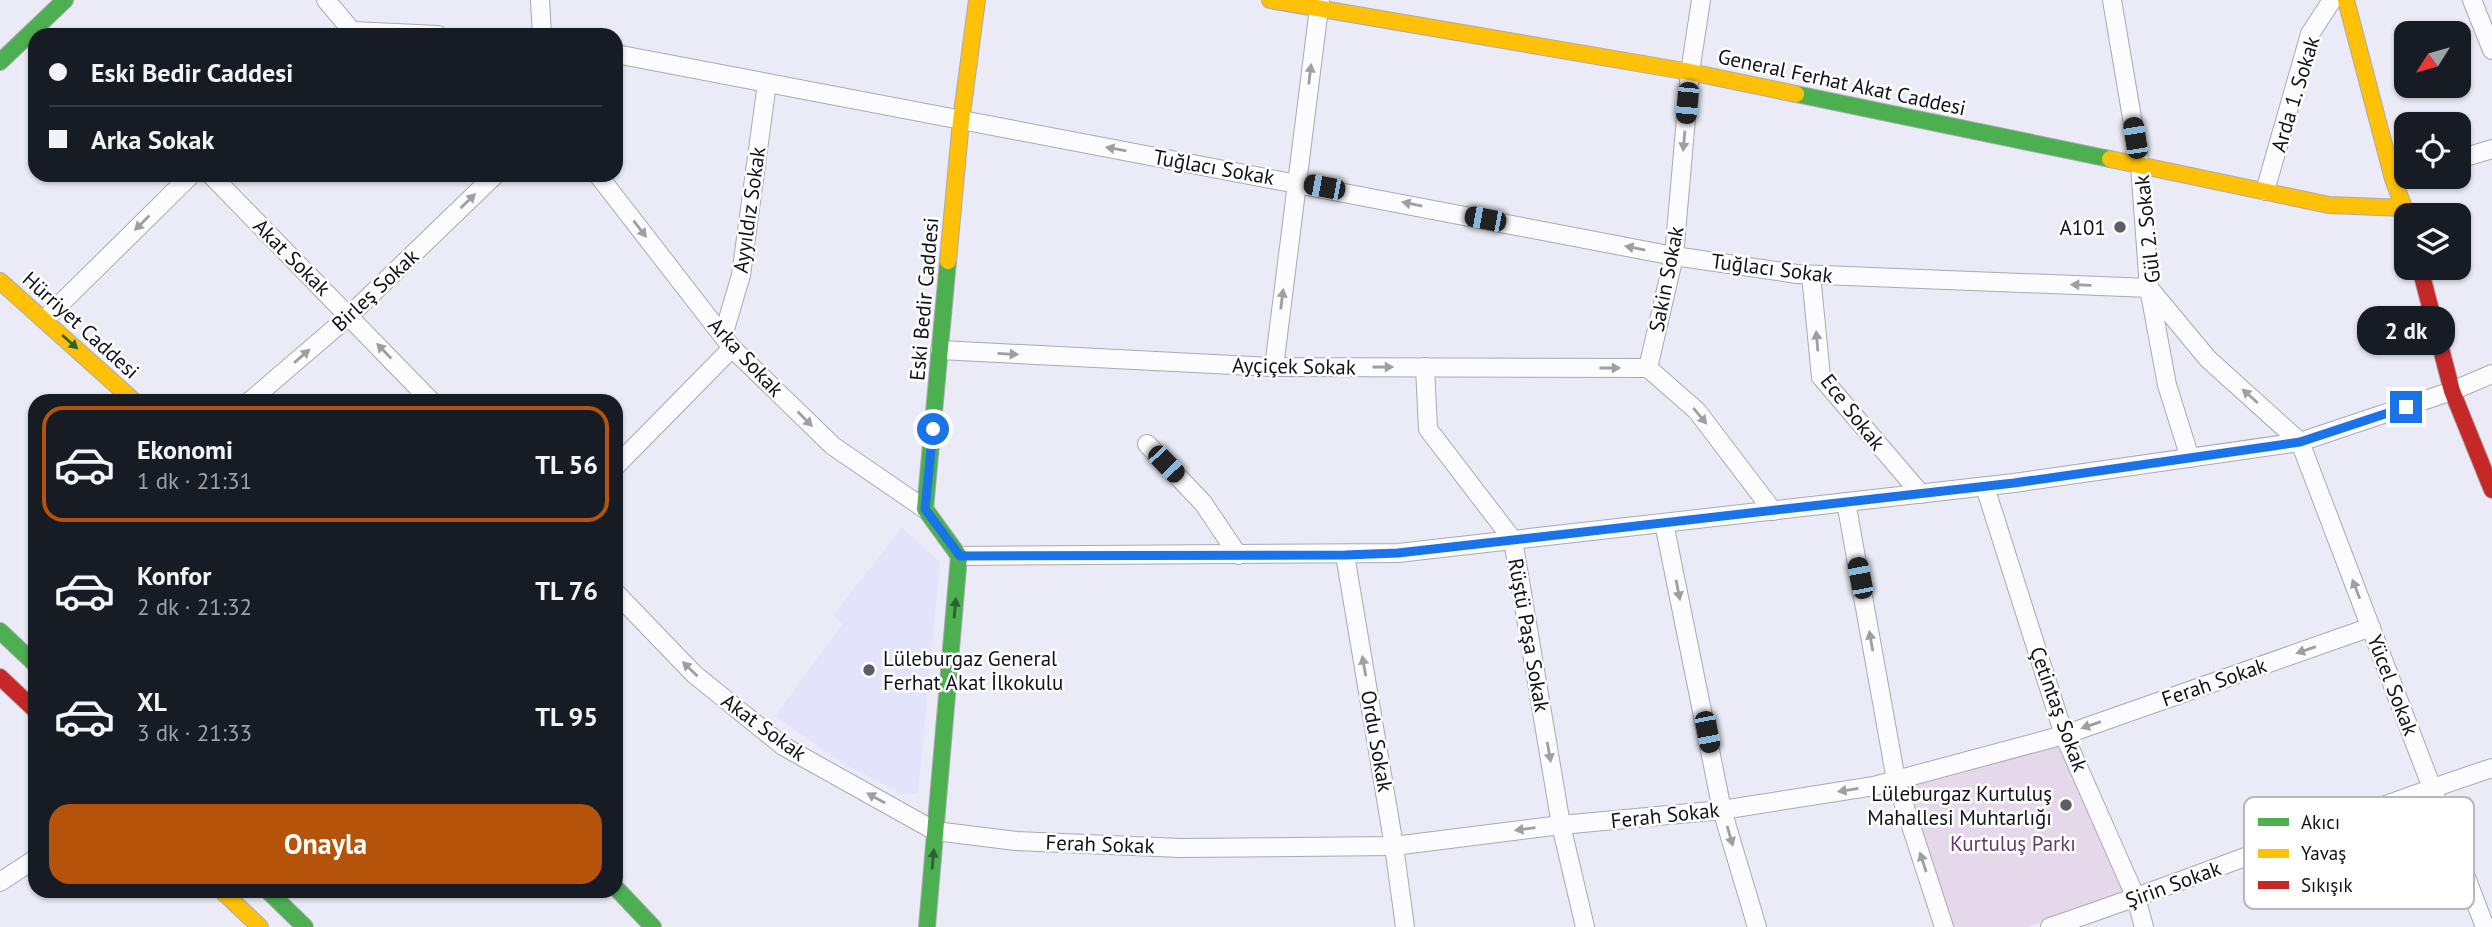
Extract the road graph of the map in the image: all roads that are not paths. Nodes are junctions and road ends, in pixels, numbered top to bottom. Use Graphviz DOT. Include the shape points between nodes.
graph roads {
  1 [pos="65,0"];
  2 [pos="326,0"];
  3 [pos="540,0"];
  4 [pos="977,0"];
  5 [pos="1270,0"];
  6 [pos="1701,0"];
  7 [pos="2112,0"];
  8 [pos="2332,0"];
  9 [pos="2346,0"];
  10 [pos="2472,0"];
  11 [pos="1319,4"];
  12 [pos="36,28"];
  13 [pos="346,28"];
  14 [pos="542,28"];
  15 [pos="28,35"];
  16 [pos="2492,50"];
  17 [pos="623,55"];
  18 [pos="0,62"];
  19 [pos="1690,72"];
  20 [pos="767,83"];
  21 [pos="961,121"];
  22 [pos="2492,149"];
  23 [pos="2471,155"];
  24 [pos="2394,157"];
  25 [pos="2140,165"];
  26 [pos="184,182"];
  27 [pos="218,182"];
  28 [pos="488,182"];
  29 [pos="603,182"];
  30 [pos="1296,182"];
  31 [pos="2265,191"];
  32 [pos="2394,210"];
  33 [pos="1674,256"];
  34 [pos="1811,275"];
  35 [pos="2423,280"];
  36 [pos="0,281"];
  37 [pos="2149,288"];
  38 [pos="349,316"];
  39 [pos="45,319"];
  40 [pos="728,342"];
  41 [pos="940,350"];
  42 [pos="1274,367"];
  43 [pos="1425,367"];
  44 [pos="1648,368"];
  45 [pos="2492,374"];
  46 [pos="2452,391"];
  47 [pos="126,394"];
  48 [pos="258,394"];
  49 [pos="424,394"];
  50 [pos="2300,442"];
  51 [pos="1147,444"];
  52 [pos="623,458"];
  53 [pos="2190,458"];
  54 [pos="1985,487"];
  55 [pos="2492,490"];
  56 [pos="1921,494"];
  57 [pos="1846,502"];
  58 [pos="925,509"];
  59 [pos="1773,510"];
  60 [pos="1664,523"];
  61 [pos="1513,540"];
  62 [pos="1238,555"];
  63 [pos="1345,555"];
  64 [pos="960,556"];
  65 [pos="623,600"];
  66 [pos="2371,627"];
  67 [pos="0,631"];
  68 [pos="28,657"];
  69 [pos="0,677"];
  70 [pos="28,703"];
  71 [pos="2064,735"];
  72 [pos="2492,768"];
  73 [pos="1896,780"];
  74 [pos="2433,787"];
  75 [pos="2406,797"];
  76 [pos="2437,797"];
  77 [pos="1722,810"];
  78 [pos="1561,825"];
  79 [pos="935,831"];
  80 [pos="1395,846"];
  81 [pos="2244,858"];
  82 [pos="28,864"];
  83 [pos="0,882"];
  84 [pos="623,895"];
  85 [pos="2474,897"];
  86 [pos="229,898"];
  87 [pos="275,898"];
  88 [pos="2136,898"];
  89 [pos="260,927"];
  90 [pos="305,927"];
  91 [pos="653,927"];
  92 [pos="927,927"];
  93 [pos="1405,927"];
  94 [pos="1585,927"];
  95 [pos="1757,927"];
  96 [pos="1944,927"];
  97 [pos="2050,927"];
  98 [pos="2144,927"];
  99 [pos="2485,927"];
  1 -- 12 [label="main road"];
  2 -- 13 [label="street"];
  3 -- 14 [label="street"];
  4 -- 21 [label="main road, Eski Bedir Caddesi"];
  5 -- 11 [label="main road, General Ferhat Akat Caddesi"];
  6 -- 19 [label="street, Sakin Sokak"];
  7 -- 25 [label="street, Gül 2. Sokak"];
  8 -- 31 [label="street, Arda 1. Sokak" via="2310,34"];
  9 -- 24 [label="main road"];
  10 -- 16 [label="street"];
  11 -- 19 [label="main road, General Ferhat Akat Caddesi"];
  30 -- 11 [label="street, one-way"];
  15 -- 18 [label="main road"];
  17 -- 20 [label="street, Tuğlacı Sokak"];
  19 -- 25 [label="main road, General Ferhat Akat Caddesi"];
  19 -- 33 [label="street, Sakin Sokak, one-way"];
  20 -- 21 [label="street, Tuğlacı Sokak"];
  20 -- 40 [label="street, Ayyıldız Sokak"];
  30 -- 21 [label="street, Tuğlacı Sokak, one-way"];
  21 -- 41 [label="main road, Eski Bedir Caddesi"];
  22 -- 23 [label="street"];
  25 -- 31 [label="main road, General Ferhat Akat Caddesi"];
  25 -- 37 [label="street, Gül 2. Sokak"];
  26 -- 39 [label="street, one-way"];
  27 -- 38 [label="street, Akat Sokak"];
  38 -- 28 [label="street, Birleş Sokak, one-way"];
  29 -- 40 [label="street, Arka Sokak, one-way"];
  33 -- 30 [label="street, Tuğlacı Sokak, one-way"];
  42 -- 30 [label="street, one-way"];
  31 -- 32 [label="main road, General Ferhat Akat Caddesi" via="2329,205"];
  33 -- 34 [label="street, Tuğlacı Sokak"];
  33 -- 44 [label="street, Sakin Sokak"];
  37 -- 34 [label="street, Tuğlacı Sokak, one-way"];
  56 -- 34 [label="street, Ece Sokak, one-way" via="1821,377"];
  35 -- 46 [label="main road"];
  36 -- 39 [label="main road, Hürriyet Caddesi"];
  50 -- 37 [label="street, Gül 2. Sokak, one-way" via="2208,359"];
  37 -- 53 [label="street" via="2167,385"];
  48 -- 38 [label="street, Birleş Sokak, one-way"];
  49 -- 38 [label="street, Akat Sokak, one-way"];
  39 -- 47 [label="main road, Hürriyet Caddesi, one-way"];
  40 -- 52 [label="street"];
  40 -- 58 [label="street, Arka Sokak, one-way" via="833,446"];
  41 -- 42 [label="street, Ayçiçek Sokak, one-way"];
  41 -- 58 [label="main road, Eski Bedir Caddesi"];
  42 -- 43 [label="street, Ayçiçek Sokak, one-way"];
  43 -- 44 [label="street, Ayçiçek Sokak, one-way"];
  43 -- 61 [label="street, Rüştü Paşa Sokak" via="1428,429"];
  44 -- 59 [label="street, one-way" via="1697,411"];
  45 -- 46 [label="street"];
  46 -- 50 [label="street"];
  46 -- 55 [label="main road"];
  50 -- 53 [label="street"];
  66 -- 50 [label="street, Yücel Sokak, one-way"];
  51 -- 62 [label="street" via="1203,503"];
  53 -- 54 [label="street"];
  54 -- 56 [label="street"];
  54 -- 71 [label="street, Çetintaş Sokak"];
  56 -- 57 [label="street"];
  57 -- 59 [label="street"];
  73 -- 57 [label="street, one-way"];
  58 -- 64 [label="main road"];
  59 -- 60 [label="street"];
  60 -- 61 [label="street"];
  60 -- 77 [label="street, one-way"];
  61 -- 63 [label="street"];
  61 -- 78 [label="street, Rüştü Paşa Sokak, one-way"];
  62 -- 63 [label="street"];
  62 -- 64 [label="street"];
  80 -- 63 [label="street, Ordu Sokak, one-way"];
  79 -- 64 [label="main road, one-way"];
  79 -- 65 [label="street, Akat Sokak, one-way" via="783,746 694,674"];
  66 -- 71 [label="street, Ferah Sokak, one-way"];
  66 -- 74 [label="street, Yücel Sokak"];
  67 -- 68 [label="main road"];
  69 -- 70 [label="main road"];
  71 -- 73 [label="street, Ferah Sokak"];
  71 -- 88 [label="street, Çetintaş Sokak"];
  72 -- 74 [label="street, Şirin Sokak"];
  73 -- 77 [label="street, Ferah Sokak, one-way"];
  96 -- 73 [label="street, one-way"];
  74 -- 75 [label="street, Şirin Sokak"];
  74 -- 76 [label="street, Yücel Sokak"];
  77 -- 78 [label="street, Ferah Sokak"];
  77 -- 95 [label="street, one-way"];
  78 -- 80 [label="street, Ferah Sokak, one-way"];
  78 -- 94 [label="street, Rüştü Paşa Sokak"];
  79 -- 80 [label="street, Ferah Sokak" via="1016,841 1180,848"];
  92 -- 79 [label="main road, one-way"];
  80 -- 93 [label="street, Ordu Sokak"];
  81 -- 88 [label="street, Şirin Sokak"];
  82 -- 83 [label="street"];
  84 -- 91 [label="main road"];
  85 -- 99 [label="street, Yücel Sokak"];
  86 -- 89 [label="main road"];
  87 -- 90 [label="main road"];
  88 -- 97 [label="street, Şirin Sokak"];
  88 -- 98 [label="street, Çetintaş Sokak"];
}
